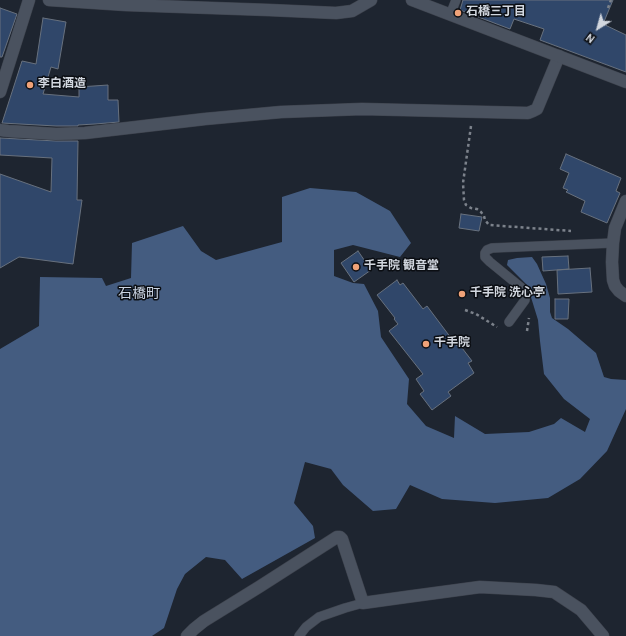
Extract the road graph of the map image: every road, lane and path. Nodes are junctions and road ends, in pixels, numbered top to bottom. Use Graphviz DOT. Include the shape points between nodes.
graph roads {
  1 [pos="29,0"];
  2 [pos="49,0"];
  3 [pos="412,0"];
  4 [pos="456,0"];
  5 [pos="612,0"];
  6 [pos="365,2"];
  7 [pos="608,8"];
  8 [pos="450,15"];
  9 [pos="559,56"];
  10 [pos="626,82"];
  11 [pos="0,92"];
  12 [pos="473,112"];
  13 [pos="0,130"];
  14 [pos="626,201"];
  15 [pos="613,243"];
  16 [pos="594,244"];
  17 [pos="626,296"];
  18 [pos="466,310"];
  19 [pos="510,322"];
  20 [pos="363,603"];
  21 [pos="187,636"];
  22 [pos="299,636"];
  23 [pos="603,636"];
  1 -- 11 [label="street"];
  2 -- 6 [label="street" via="336,13 352,10"];
  3 -- 8 [label="street"];
  4 -- 8 [label="lane"];
  5 -- 7 [label="path"];
  8 -- 9 [label="street"];
  9 -- 10 [label="street"];
  9 -- 12 [label="street" via="537,109 528,113"];
  12 -- 13 [label="street" via="362,108 281,112 85,133 56,134"];
  12 -- 16 [label="path" via="463,183 466,205 482,212 489,225 578,231"];
  14 -- 15 [label="street" via="615,228"];
  15 -- 16 [label="lane"];
  15 -- 17 [label="street" via="613,280 619,291"];
  16 -- 19 [label="lane" via="487,250 485,258 525,293 525,300"];
  18 -- 19 [label="path" via="496,327 505,326"];
  20 -- 21 [label="street" via="342,539 337,537 204,621"];
  20 -- 22 [label="lane" via="319,617"];
  20 -- 23 [label="street" via="480,587 554,592 581,610"];
}
